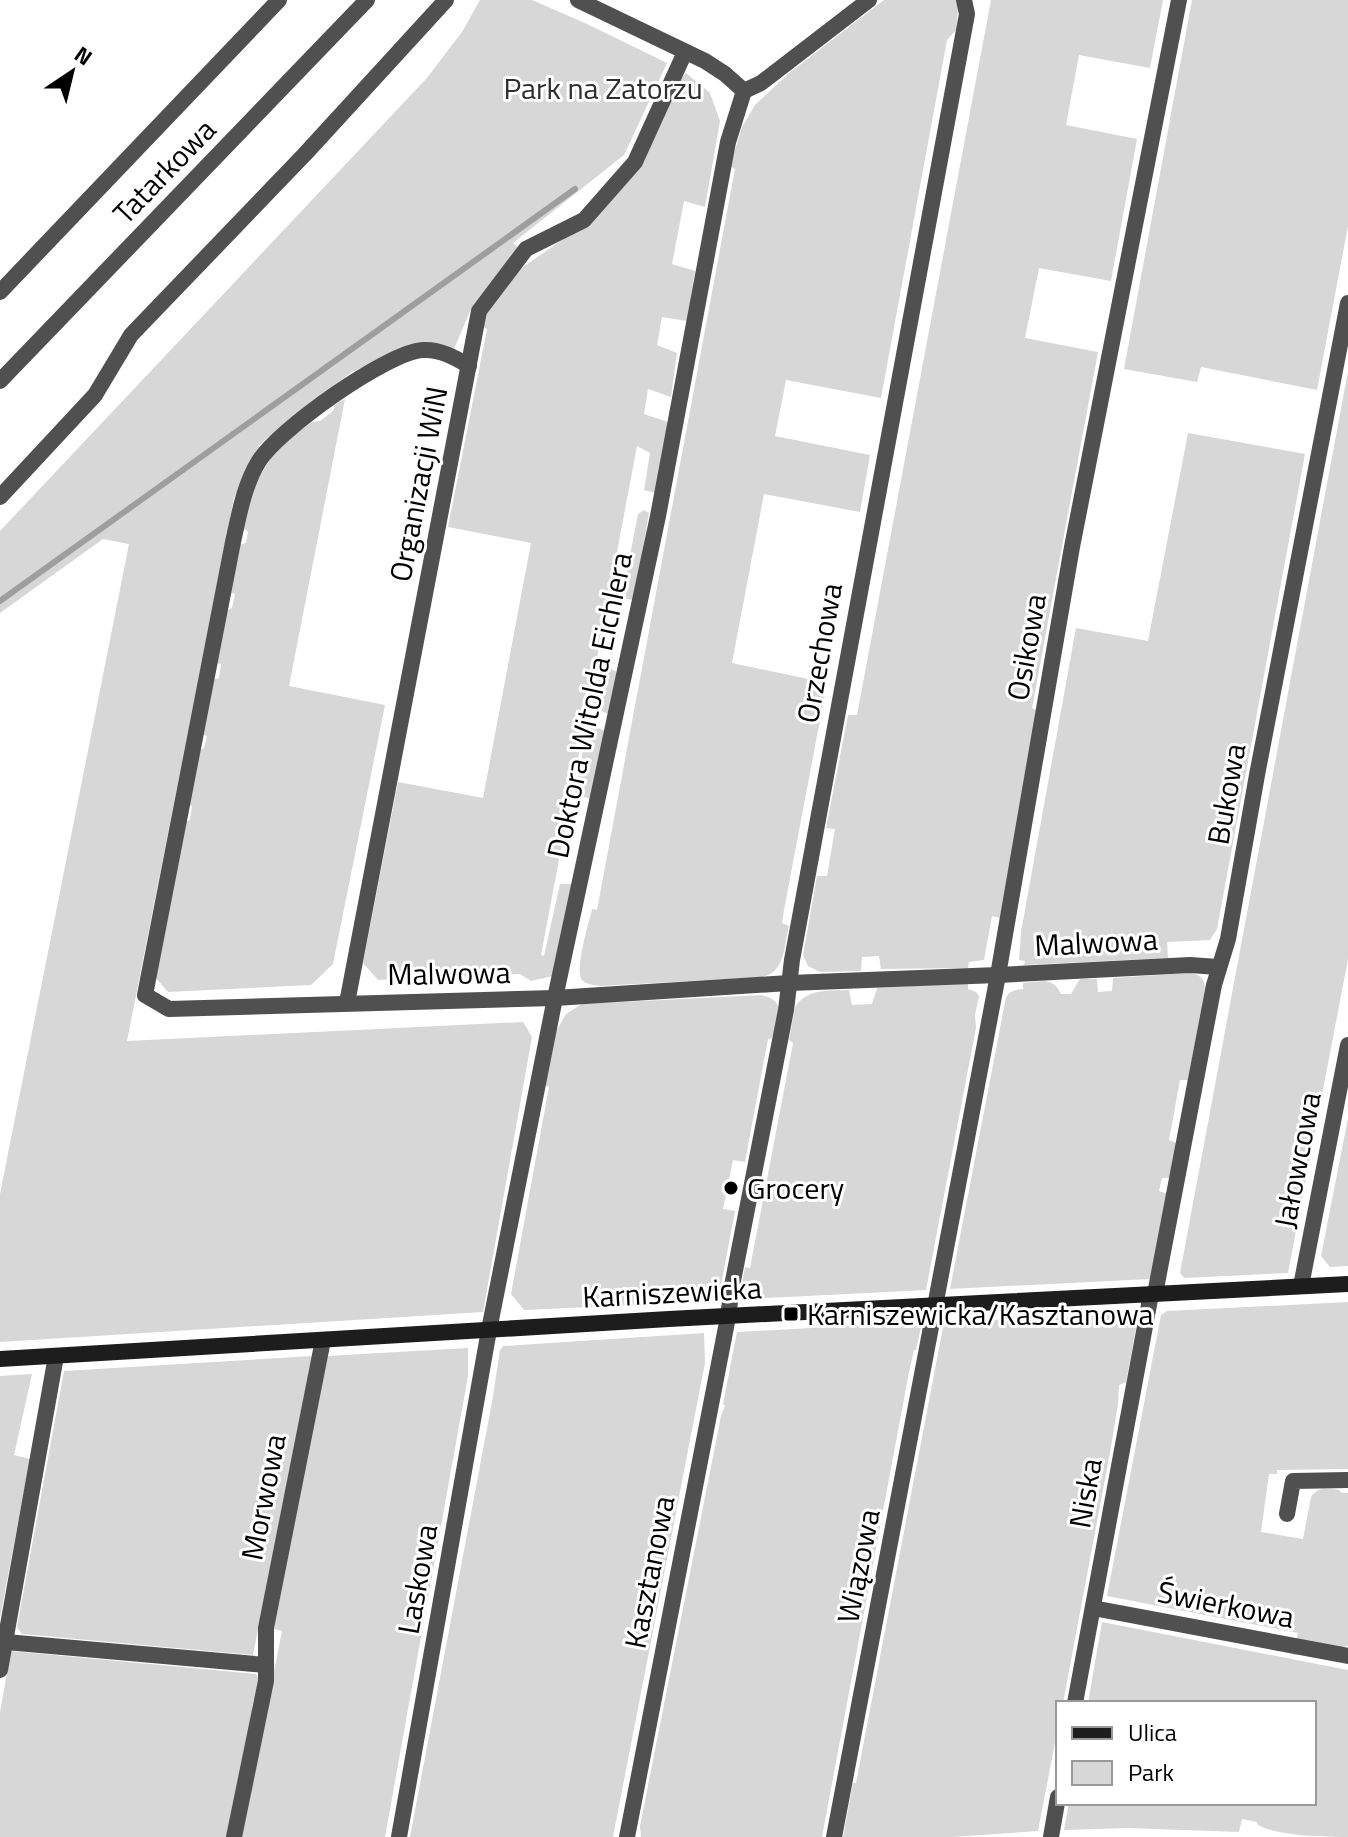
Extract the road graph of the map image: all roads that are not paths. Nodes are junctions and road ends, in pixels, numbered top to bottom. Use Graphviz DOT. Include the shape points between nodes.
graph roads {
  1 [pos="279,0"];
  2 [pos="367,0"];
  3 [pos="446,0"];
  4 [pos="578,0"];
  5 [pos="869,0"];
  6 [pos="964,0"];
  7 [pos="1179,0"];
  8 [pos="685,52"];
  9 [pos="744,91"];
  10 [pos="0,292"];
  11 [pos="1348,303"];
  12 [pos="469,366"];
  13 [pos="0,381"];
  14 [pos="0,497"];
  15 [pos="1218,967"];
  16 [pos="998,975"];
  17 [pos="789,983"];
  18 [pos="555,998"];
  19 [pos="347,1003"];
  20 [pos="1348,1045"];
  21 [pos="1348,1284"];
  22 [pos="1301,1286"];
  23 [pos="1153,1294"];
  24 [pos="936,1306"];
  25 [pos="728,1317"];
  26 [pos="489,1330"];
  27 [pos="323,1340"];
  28 [pos="56,1356"];
  29 [pos="0,1359"];
  30 [pos="1348,1480"];
  31 [pos="1287,1514"];
  32 [pos="1093,1608"];
  33 [pos="6,1642"];
  34 [pos="1348,1656"];
  35 [pos="266,1665"];
  36 [pos="0,1670"];
  37 [pos="1075,1701"];
  38 [pos="1057,1805"];
  39 [pos="234,1837"];
  40 [pos="399,1837"];
  41 [pos="627,1837"];
  42 [pos="834,1837"];
  43 [pos="1051,1837"];
  1 -- 10 [label="street"];
  2 -- 13 [label="street, Tatarkowa"];
  3 -- 14 [label="street" via="131,335 95,395"];
  4 -- 8 [label="street"];
  5 -- 9 [label="street"];
  6 -- 17 [label="street, Orzechowa" via="967,14"];
  7 -- 16 [label="street, Osikowa" via="1072,547"];
  8 -- 9 [label="street" via="717,68"];
  8 -- 12 [label="street, Organizacji WiN" via="635,162 584,220 526,249 479,311"];
  9 -- 18 [label="street, Doktora Witolda Eichlera" via="728,142 658,516"];
  11 -- 15 [label="street, Bukowa" via="1228,939"];
  12 -- 19 [label="street, Organizacji WiN"];
  12 -- 19 [label="street, Malwowa" via="424,349 397,357 350,383 259,460 233,542 145,995 169,1009"];
  15 -- 16 [label="street, Malwowa"];
  15 -- 23 [label="street, Bukowa"];
  16 -- 17 [label="street, Malwowa"];
  16 -- 24 [label="street, Osikowa"];
  17 -- 18 [label="street, Malwowa"];
  17 -- 25 [label="street, Orzechowa"];
  18 -- 19 [label="street, Malwowa"];
  18 -- 26 [label="street, Doktora Witolda Eichlera"];
  20 -- 22 [label="street, Jałowcowa"];
  21 -- 22 [label="street, Karniszewicka"];
  22 -- 23 [label="street, Karniszewicka"];
  23 -- 24 [label="street, Karniszewicka"];
  23 -- 32 [label="street, Niska"];
  24 -- 25 [label="street, Karniszewicka"];
  24 -- 42 [label="street, Wiązowa"];
  25 -- 26 [label="street, Karniszewicka"];
  25 -- 41 [label="street, Kasztanowa"];
  26 -- 27 [label="street, Karniszewicka"];
  26 -- 40 [label="street, Laskowa"];
  27 -- 28 [label="street, Karniszewicka"];
  27 -- 35 [label="street, Morwowa" via="266,1628"];
  28 -- 29 [label="street, Karniszewicka"];
  28 -- 33 [label="street"];
  30 -- 31 [label="street" via="1293,1481"];
  32 -- 34 [label="street, Świerkowa"];
  32 -- 37 [label="street, Niska"];
  33 -- 35 [label="street"];
  33 -- 36 [label="street"];
  35 -- 39 [label="street, Morwowa"];
  38 -- 43 [label="street"];
}
